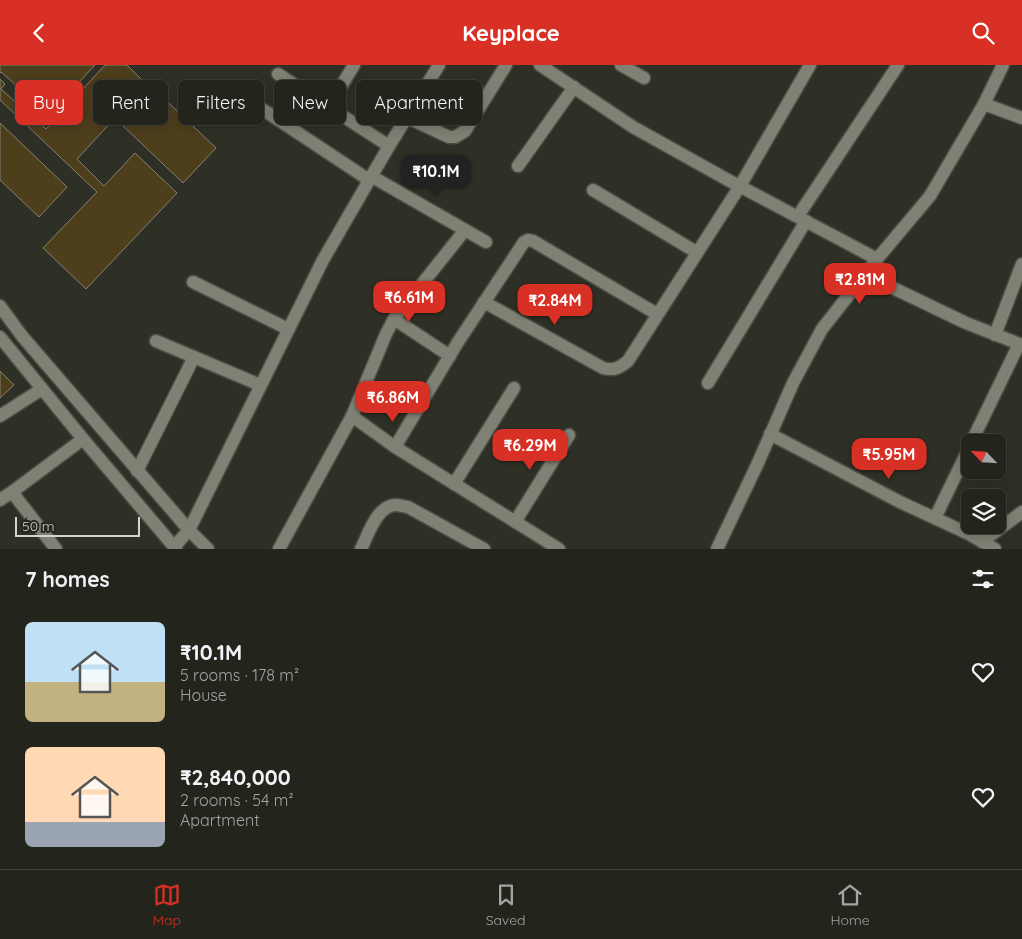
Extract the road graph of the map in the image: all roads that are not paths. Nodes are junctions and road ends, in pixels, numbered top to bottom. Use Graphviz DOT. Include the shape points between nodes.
graph roads {
  1 [pos="354,65"];
  2 [pos="439,65"];
  3 [pos="506,65"];
  4 [pos="540,65"];
  5 [pos="621,65"];
  6 [pos="810,65"];
  7 [pos="898,65"];
  8 [pos="1003,65"];
  9 [pos="278,74"];
  10 [pos="644,78"];
  11 [pos="287,80"];
  12 [pos="345,80"];
  13 [pos="429,80"];
  14 [pos="574,87"];
  15 [pos="482,104"];
  16 [pos="984,104"];
  17 [pos="264,110"];
  18 [pos="1022,118"];
  19 [pos="346,120"];
  20 [pos="401,125"];
  21 [pos="423,125"];
  22 [pos="469,125"];
  23 [pos="388,147"];
  24 [pos="518,166"];
  25 [pos="370,178"];
  26 [pos="740,186"];
  27 [pos="593,190"];
  28 [pos="802,219"];
  29 [pos="465,230"];
  30 [pos="486,242"];
  31 [pos="696,252"];
  32 [pos="878,259"];
  33 [pos="1022,264"];
  34 [pos="866,275"];
  35 [pos="193,282"];
  36 [pos="484,302"];
  37 [pos="0,306"];
  38 [pos="657,314"];
  39 [pos="394,319"];
  40 [pos="288,329"];
  41 [pos="995,335"];
  42 [pos="0,337"];
  43 [pos="156,341"];
  44 [pos="1020,344"];
  45 [pos="450,356"];
  46 [pos="194,357"];
  47 [pos="708,383"];
  48 [pos="260,385"];
  49 [pos="514,388"];
  50 [pos="42,389"];
  51 [pos="0,416"];
  52 [pos="352,416"];
  53 [pos="770,434"];
  54 [pos="976,434"];
  55 [pos="569,435"];
  56 [pos="83,439"];
  57 [pos="395,447"];
  58 [pos="961,465"];
  59 [pos="137,471"];
  60 [pos="454,484"];
  61 [pos="12,492"];
  62 [pos="0,500"];
  63 [pos="1022,512"];
  64 [pos="935,518"];
  65 [pos="515,522"];
  66 [pos="189,530"];
  67 [pos="982,542"];
  68 [pos="175,548"];
  69 [pos="365,548"];
  70 [pos="56,549"];
  71 [pos="208,549"];
  72 [pos="279,549"];
  73 [pos="484,549"];
  74 [pos="559,549"];
  75 [pos="717,549"];
  76 [pos="995,549"];
  1 -- 12 [label="street"];
  2 -- 13 [label="street"];
  3 -- 15 [label="street"];
  4 -- 14 [label="street"];
  5 -- 10 [label="street"];
  6 -- 26 [label="street"];
  7 -- 28 [label="street"];
  8 -- 16 [label="street"];
  9 -- 11 [label="street"];
  14 -- 24 [label="street"];
  14 -- 26 [label="street" via="633,127"];
  16 -- 18 [label="street"];
  16 -- 32 [label="street" via="930,196"];
  17 -- 25 [label="street"];
  19 -- 23 [label="street"];
  20 -- 23 [label="street"];
  21 -- 22 [label="street" via="449,137 460,135"];
  23 -- 25 [label="street"];
  25 -- 29 [label="street"];
  25 -- 40 [label="street"];
  26 -- 28 [label="street"];
  26 -- 31 [label="street"];
  27 -- 31 [label="street"];
  28 -- 32 [label="street"];
  28 -- 47 [label="street"];
  29 -- 30 [label="street"];
  29 -- 39 [label="street"];
  31 -- 38 [label="street"];
  32 -- 34 [label="street"];
  33 -- 41 [label="street"];
  34 -- 41 [label="street"];
  34 -- 53 [label="street" via="822,329"];
  35 -- 40 [label="street"];
  36 -- 38 [label="street" via="610,370 619,369 628,361"];
  36 -- 38 [label="street" via="528,240"];
  36 -- 45 [label="street"];
  37 -- 59 [label="street"];
  39 -- 45 [label="street"];
  39 -- 52 [label="street"];
  40 -- 48 [label="street"];
  41 -- 44 [label="street"];
  42 -- 50 [label="street"];
  43 -- 46 [label="street"];
  44 -- 54 [label="street"];
  45 -- 57 [label="street"];
  46 -- 48 [label="street"];
  46 -- 59 [label="street"];
  48 -- 66 [label="street"];
  49 -- 60 [label="street"];
  50 -- 51 [label="street"];
  50 -- 56 [label="street"];
  52 -- 57 [label="street"];
  52 -- 72 [label="street"];
  53 -- 64 [label="street"];
  53 -- 75 [label="street"];
  55 -- 65 [label="street"];
  56 -- 61 [label="street"];
  56 -- 68 [label="street"];
  57 -- 60 [label="street"];
  58 -- 64 [label="street"];
  59 -- 66 [label="street"];
  60 -- 65 [label="street"];
  61 -- 62 [label="street"];
  61 -- 70 [label="street"];
  63 -- 67 [label="street"];
  64 -- 67 [label="street"];
  65 -- 74 [label="street"];
  66 -- 68 [label="street"];
  66 -- 71 [label="street"];
  67 -- 76 [label="street"];
  69 -- 73 [label="street" via="380,514 387,507 396,505 408,507"];
}
